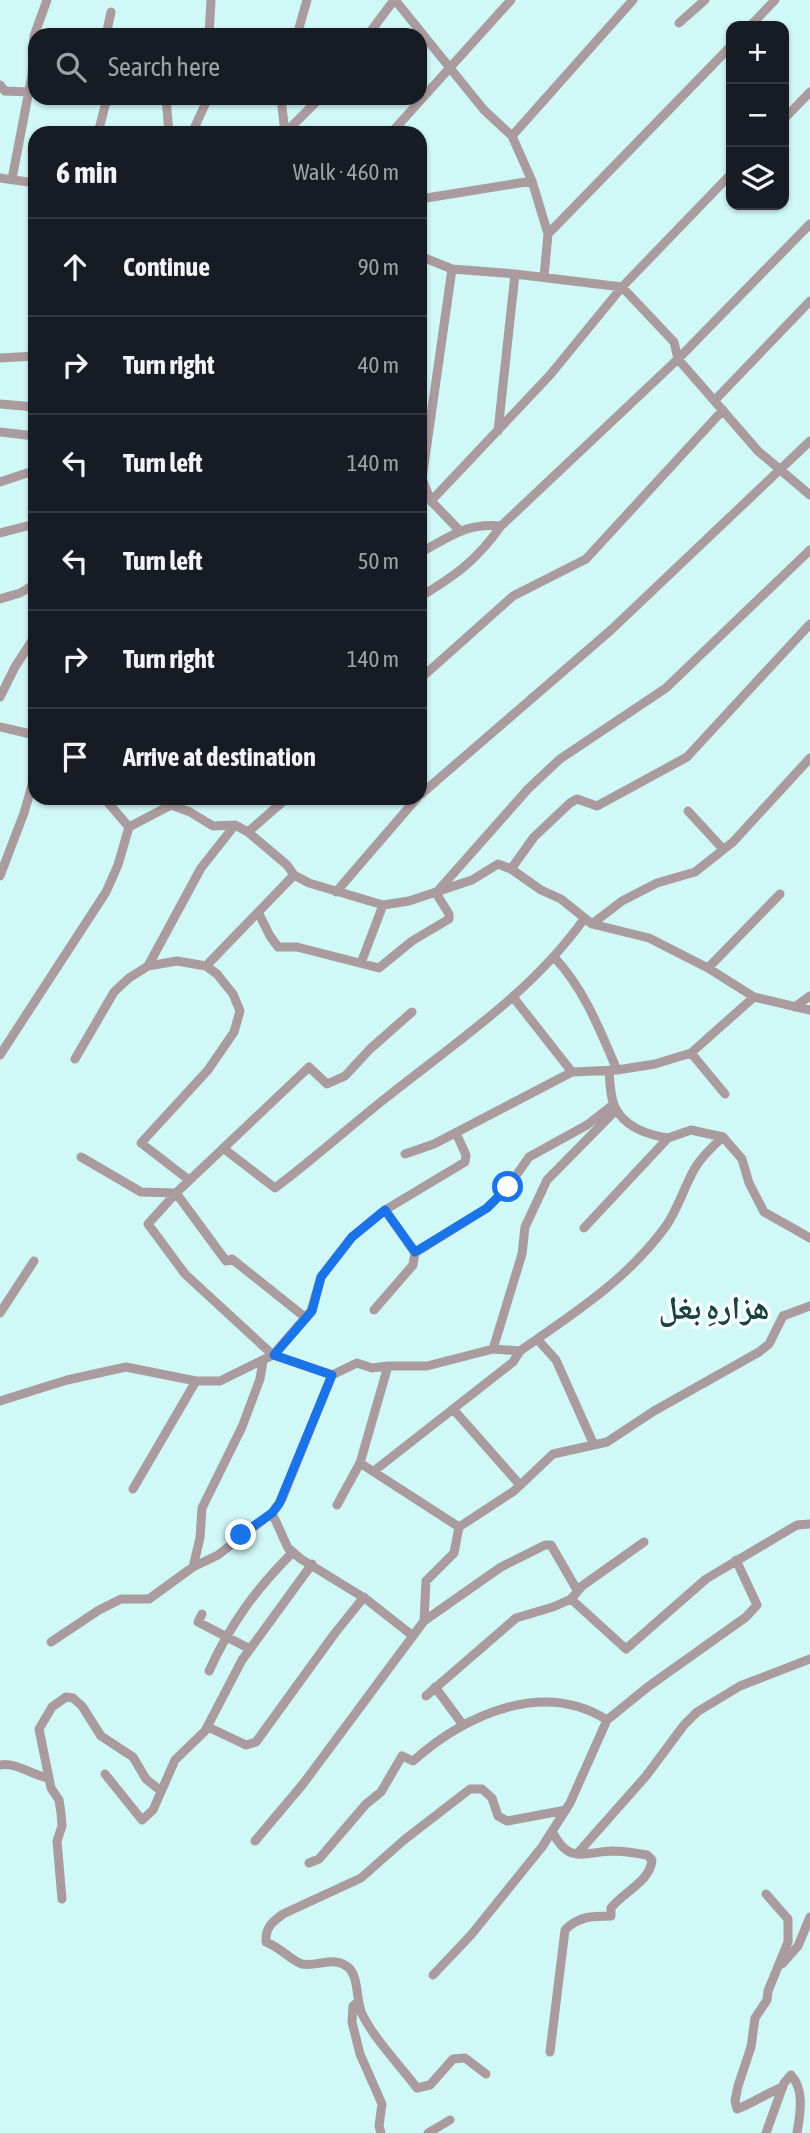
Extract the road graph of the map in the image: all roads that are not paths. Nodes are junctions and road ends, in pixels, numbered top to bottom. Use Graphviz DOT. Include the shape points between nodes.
graph roads {
  1 [pos="47,0"];
  2 [pos="211,0"];
  3 [pos="307,0"];
  4 [pos="394,0"];
  5 [pos="511,0"];
  6 [pos="633,0"];
  7 [pos="705,0"];
  8 [pos="775,0"];
  9 [pos="111,12"];
  10 [pos="755,21"];
  11 [pos="679,23"];
  12 [pos="37,28"];
  13 [pos="108,28"];
  14 [pos="209,28"];
  15 [pos="299,28"];
  16 [pos="373,28"];
  17 [pos="416,28"];
  18 [pos="427,41"];
  19 [pos="726,51"];
  20 [pos="449,69"];
  21 [pos="0,85"];
  22 [pos="28,92"];
  23 [pos="810,92"];
  24 [pos="427,93"];
  25 [pos="28,97"];
  26 [pos="105,105"];
  27 [pos="167,105"];
  28 [pos="205,105"];
  29 [pos="282,105"];
  30 [pos="313,105"];
  31 [pos="416,105"];
  32 [pos="789,114"];
  33 [pos="100,126"];
  34 [pos="168,126"];
  35 [pos="195,126"];
  36 [pos="284,126"];
  37 [pos="292,126"];
  38 [pos="397,126"];
  39 [pos="512,135"];
  40 [pos="0,178"];
  41 [pos="12,179"];
  42 [pos="726,179"];
  43 [pos="532,181"];
  44 [pos="28,182"];
  45 [pos="427,198"];
  46 [pos="810,224"];
  47 [pos="548,234"];
  48 [pos="427,259"];
  49 [pos="452,269"];
  50 [pos="515,274"];
  51 [pos="544,277"];
  52 [pos="622,287"];
  53 [pos="810,301"];
  54 [pos="28,356"];
  55 [pos="0,358"];
  56 [pos="678,359"];
  57 [pos="715,400"];
  58 [pos="0,404"];
  59 [pos="28,406"];
  60 [pos="723,410"];
  61 [pos="498,431"];
  62 [pos="0,432"];
  63 [pos="28,435"];
  64 [pos="810,441"];
  65 [pos="427,444"];
  66 [pos="780,471"];
  67 [pos="28,473"];
  68 [pos="0,482"];
  69 [pos="427,491"];
  70 [pos="810,495"];
  71 [pos="431,500"];
  72 [pos="28,526"];
  73 [pos="501,526"];
  74 [pos="460,531"];
  75 [pos="0,533"];
  76 [pos="427,549"];
  77 [pos="810,550"];
  78 [pos="28,588"];
  79 [pos="427,592"];
  80 [pos="0,599"];
  81 [pos="810,624"];
  82 [pos="28,647"];
  83 [pos="427,673"];
  84 [pos="0,697"];
  85 [pos="0,727"];
  86 [pos="28,733"];
  87 [pos="810,758"];
  88 [pos="427,790"];
  89 [pos="28,799"];
  90 [pos="110,805"];
  91 [pos="279,805"];
  92 [pos="412,805"];
  93 [pos="688,811"];
  94 [pos="235,825"];
  95 [pos="129,827"];
  96 [pos="248,832"];
  97 [pos="723,849"];
  98 [pos="511,869"];
  99 [pos="294,875"];
  100 [pos="0,876"];
  101 [pos="336,892"];
  102 [pos="436,893"];
  103 [pos="780,894"];
  104 [pos="383,905"];
  105 [pos="258,912"];
  106 [pos="588,922"];
  107 [pos="555,958"];
  108 [pos="361,963"];
  109 [pos="148,966"];
  110 [pos="206,966"];
  111 [pos="708,968"];
  112 [pos="810,996"];
  113 [pos="513,997"];
  114 [pos="754,997"];
  115 [pos="795,1007"];
  116 [pos="810,1010"];
  117 [pos="412,1012"];
  118 [pos="691,1053"];
  119 [pos="0,1055"];
  120 [pos="75,1059"];
  121 [pos="613,1070"];
  122 [pos="572,1072"];
  123 [pos="725,1094"];
  124 [pos="615,1107"];
  125 [pos="456,1133"];
  126 [pos="723,1137"];
  127 [pos="668,1139"];
  128 [pos="223,1148"];
  129 [pos="405,1154"];
  130 [pos="81,1157"];
  131 [pos="189,1180"];
  132 [pos="176,1193"];
  133 [pos="385,1210"];
  134 [pos="584,1228"];
  135 [pos="810,1238"];
  136 [pos="415,1252"];
  137 [pos="34,1261"];
  138 [pos="810,1306"];
  139 [pos="374,1310"];
  140 [pos="0,1313"];
  141 [pos="306,1318"];
  142 [pos="537,1339"];
  143 [pos="494,1349"];
  144 [pos="520,1351"];
  145 [pos="274,1355"];
  146 [pos="263,1361"];
  147 [pos="388,1366"];
  148 [pos="332,1375"];
  149 [pos="197,1381"];
  150 [pos="0,1401"];
  151 [pos="453,1409"];
  152 [pos="594,1445"];
  153 [pos="360,1463"];
  154 [pos="374,1471"];
  155 [pos="520,1485"];
  156 [pos="133,1489"];
  157 [pos="337,1505"];
  158 [pos="272,1513"];
  159 [pos="810,1524"];
  160 [pos="459,1527"];
  161 [pos="644,1542"];
  162 [pos="293,1552"];
  163 [pos="737,1560"];
  164 [pos="312,1564"];
  165 [pos="193,1567"];
  166 [pos="574,1595"];
  167 [pos="364,1597"];
  168 [pos="202,1614"];
  169 [pos="424,1621"];
  170 [pos="413,1636"];
  171 [pos="225,1637"];
  172 [pos="51,1642"];
  173 [pos="250,1649"];
  174 [pos="810,1659"];
  175 [pos="209,1671"];
  176 [pos="435,1687"];
  177 [pos="426,1696"];
  178 [pos="607,1720"];
  179 [pos="463,1724"];
  180 [pos="208,1727"];
  181 [pos="0,1765"];
  182 [pos="106,1774"];
  183 [pos="48,1778"];
  184 [pos="161,1791"];
  185 [pos="566,1810"];
  186 [pos="552,1831"];
  187 [pos="254,1842"];
  188 [pos="578,1854"];
  189 [pos="309,1863"];
  190 [pos="766,1894"];
  191 [pos="62,1899"];
  192 [pos="810,1917"];
  193 [pos="778,1967"];
  194 [pos="433,1975"];
  195 [pos="358,2002"];
  196 [pos="550,2052"];
  197 [pos="486,2074"];
  198 [pos="782,2087"];
  199 [pos="450,2120"];
  200 [pos="381,2133"];
  201 [pos="428,2133"];
  202 [pos="766,2133"];
  203 [pos="797,2133"];
  1 -- 12 [label="street"];
  2 -- 14 [label="street"];
  3 -- 15 [label="street"];
  4 -- 16 [label="street"];
  4 -- 17 [label="street"];
  5 -- 20 [label="street"];
  6 -- 39 [label="street"];
  7 -- 11 [label="street"];
  8 -- 10 [label="street"];
  9 -- 13 [label="street"];
  18 -- 20 [label="street"];
  19 -- 47 [label="street"];
  20 -- 24 [label="street"];
  20 -- 39 [label="street"];
  21 -- 22 [label="street" via="5,91"];
  23 -- 32 [label="street"];
  25 -- 41 [label="street"];
  26 -- 33 [label="street"];
  27 -- 34 [label="street"];
  28 -- 35 [label="street"];
  29 -- 36 [label="street"];
  30 -- 37 [label="street"];
  31 -- 38 [label="street"];
  39 -- 43 [label="street"];
  40 -- 41 [label="street"];
  41 -- 44 [label="street"];
  42 -- 52 [label="street"];
  43 -- 45 [label="street"];
  43 -- 47 [label="street"];
  46 -- 56 [label="street"];
  47 -- 51 [label="street"];
  48 -- 49 [label="street"];
  49 -- 50 [label="street"];
  49 -- 65 [label="street"];
  50 -- 51 [label="street"];
  50 -- 61 [label="street"];
  51 -- 52 [label="street"];
  52 -- 56 [label="street" via="674,342"];
  52 -- 61 [label="street"];
  53 -- 57 [label="street"];
  54 -- 55 [label="street"];
  56 -- 57 [label="street"];
  56 -- 73 [label="street"];
  57 -- 60 [label="street"];
  58 -- 59 [label="street"];
  60 -- 66 [label="street"];
  60 -- 83 [label="street" via="586,559 513,596"];
  61 -- 71 [label="street"];
  62 -- 63 [label="street"];
  64 -- 66 [label="street"];
  66 -- 70 [label="street"];
  66 -- 88 [label="street" via="611,629"];
  67 -- 68 [label="street"];
  69 -- 71 [label="street"];
  71 -- 74 [label="street"];
  72 -- 75 [label="street"];
  73 -- 74 [label="street" via="481,523"];
  73 -- 79 [label="street" via="482,552"];
  74 -- 76 [label="street"];
  77 -- 102 [label="street" via="666,688 560,759"];
  78 -- 80 [label="street"];
  81 -- 98 [label="street" via="687,757 597,806 577,799 570,803 534,837"];
  82 -- 84 [label="street"];
  85 -- 86 [label="street"];
  87 -- 97 [label="street"];
  89 -- 100 [label="street"];
  90 -- 95 [label="street"];
  91 -- 96 [label="street"];
  92 -- 101 [label="street"];
  93 -- 97 [label="street"];
  94 -- 95 [label="street" via="213,826 171,805"];
  94 -- 96 [label="street"];
  94 -- 109 [label="street" via="201,869"];
  95 -- 119 [label="street" via="107,892"];
  96 -- 99 [label="street"];
  97 -- 106 [label="street" via="695,872 657,883"];
  98 -- 102 [label="street" via="498,864"];
  98 -- 106 [label="street" via="561,899"];
  99 -- 101 [label="street"];
  99 -- 105 [label="street"];
  101 -- 104 [label="street"];
  102 -- 104 [label="street"];
  102 -- 108 [label="street" via="449,919 379,968"];
  103 -- 111 [label="street"];
  104 -- 108 [label="street"];
  105 -- 108 [label="street" via="278,947 297,947"];
  105 -- 110 [label="street"];
  106 -- 107 [label="street"];
  106 -- 111 [label="street" via="649,938"];
  107 -- 113 [label="street"];
  107 -- 121 [label="street" via="589,1006"];
  109 -- 110 [label="street" via="177,961"];
  109 -- 120 [label="street" via="114,992"];
  110 -- 131 [label="street" via="217,974 240,1010 234,1032 208,1070 141,1143"];
  111 -- 114 [label="street"];
  112 -- 115 [label="street"];
  113 -- 122 [label="street"];
  113 -- 128 [label="street" via="275,1188"];
  114 -- 115 [label="street"];
  114 -- 118 [label="street"];
  115 -- 116 [label="street"];
  117 -- 128 [label="street" via="345,1076 327,1084 309,1067"];
  118 -- 121 [label="street"];
  118 -- 123 [label="street"];
  121 -- 122 [label="street"];
  121 -- 124 [label="street"];
  122 -- 125 [label="street"];
  124 -- 127 [label="street" via="647,1134"];
  124 -- 136 [label="street" via="529,1157 487,1208"];
  124 -- 143 [label="street" via="547,1180 525,1227 522,1254"];
  125 -- 129 [label="street"];
  125 -- 133 [label="street" via="465,1162"];
  126 -- 127 [label="street" via="691,1130"];
  126 -- 135 [label="street" via="742,1158 764,1212"];
  126 -- 142 [label="street" via="696,1167 667,1224 639,1261"];
  127 -- 134 [label="street"];
  128 -- 131 [label="street"];
  130 -- 132 [label="street" via="141,1192"];
  131 -- 132 [label="street"];
  132 -- 141 [label="street" via="226,1261 232,1259"];
  132 -- 145 [label="street" via="148,1224 185,1274"];
  133 -- 136 [label="street"];
  133 -- 141 [label="street" via="352,1237 321,1277"];
  136 -- 139 [label="street" via="413,1265"];
  137 -- 140 [label="street"];
  138 -- 152 [label="street" via="783,1316 759,1352 607,1442"];
  141 -- 145 [label="street"];
  142 -- 144 [label="street"];
  142 -- 152 [label="street" via="556,1360"];
  143 -- 144 [label="street"];
  143 -- 147 [label="street" via="427,1366"];
  144 -- 151 [label="street" via="513,1363"];
  145 -- 146 [label="street"];
  145 -- 148 [label="street"];
  146 -- 149 [label="street" via="220,1381"];
  146 -- 165 [label="street" via="242,1427 202,1508"];
  147 -- 148 [label="street" via="372,1368 357,1363"];
  147 -- 153 [label="street"];
  148 -- 158 [label="street" via="282,1499"];
  149 -- 150 [label="street" via="126,1367"];
  149 -- 156 [label="street"];
  151 -- 154 [label="street"];
  151 -- 155 [label="street"];
  152 -- 155 [label="street" via="553,1454"];
  153 -- 154 [label="street"];
  153 -- 157 [label="street"];
  154 -- 160 [label="street"];
  155 -- 160 [label="street"];
  158 -- 162 [label="street"];
  158 -- 165 [label="street" via="218,1555"];
  159 -- 163 [label="street" via="797,1525"];
  160 -- 169 [label="street" via="454,1553 426,1581"];
  161 -- 166 [label="street"];
  162 -- 164 [label="street"];
  162 -- 171 [label="street" via="246,1603"];
  163 -- 166 [label="street" via="706,1580 626,1648"];
  163 -- 178 [label="street" via="757,1605"];
  164 -- 167 [label="street"];
  164 -- 173 [label="street"];
  165 -- 172 [label="street" via="149,1599 121,1599"];
  166 -- 169 [label="street" via="559,1556 551,1545 545,1545 501,1567"];
  166 -- 176 [label="street" via="516,1618"];
  167 -- 170 [label="street"];
  167 -- 180 [label="street" via="256,1742 246,1745"];
  168 -- 171 [label="street" via="198,1622"];
  169 -- 170 [label="street"];
  170 -- 187 [label="street"];
  171 -- 173 [label="street"];
  171 -- 175 [label="street"];
  173 -- 180 [label="street"];
  174 -- 188 [label="street" via="740,1686 697,1712"];
  176 -- 177 [label="street"];
  176 -- 179 [label="street"];
  178 -- 179 [label="street" via="590,1709 543,1700"];
  178 -- 185 [label="street"];
  179 -- 189 [label="street" via="413,1761 402,1756 381,1792"];
  180 -- 184 [label="street" via="175,1760"];
  181 -- 183 [label="street"];
  182 -- 184 [label="street" via="142,1820 153,1810"];
  183 -- 184 [label="street" via="39,1729 52,1707 66,1697 82,1706 101,1736 133,1757 146,1779"];
  183 -- 191 [label="street" via="61,1813 57,1841"];
  185 -- 186 [label="street"];
  185 -- 195 [label="street" via="507,1821 498,1816 492,1798 482,1789 470,1789 361,1878 272,1922 265,1933 266,1942 296,1962 347,1966 353,1973"];
  186 -- 188 [label="street" via="559,1846"];
  186 -- 194 [label="street" via="471,1935"];
  188 -- 196 [label="street" via="612,1851 647,1855 652,1860 642,1880 611,1908 611,1916 580,1919 565,1930"];
  190 -- 193 [label="street" via="788,1919 788,1942"];
  192 -- 193 [label="street" via="797,1946"];
  193 -- 198 [label="street" via="767,2000 755,2018 735,2101 737,2109"];
  195 -- 197 [label="street" via="366,2021 418,2088 430,2085 453,2059 465,2058"];
  195 -- 200 [label="street" via="353,2006 352,2022 382,2104"];
  198 -- 202 [label="street"];
  198 -- 203 [label="street" via="791,2075 798,2083"];
  199 -- 201 [label="street"];
}
